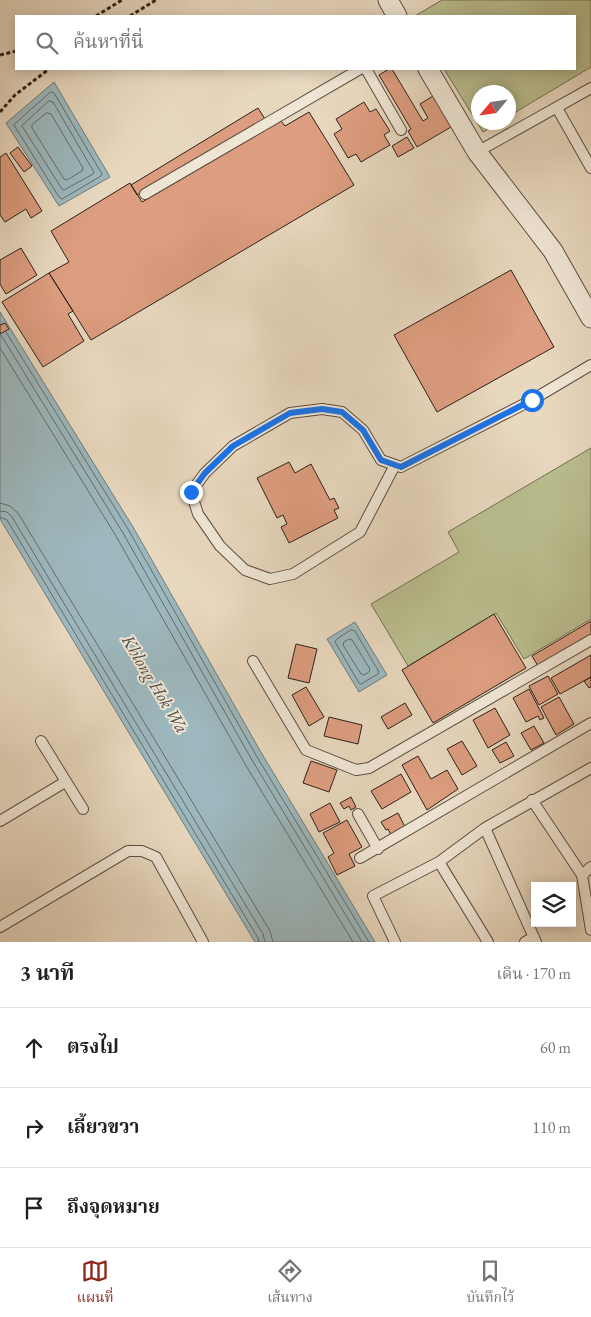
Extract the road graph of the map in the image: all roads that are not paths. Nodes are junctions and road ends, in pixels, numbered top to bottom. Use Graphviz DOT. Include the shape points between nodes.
graph roads {
  1 [pos="388,0"];
  2 [pos="396,15"];
  3 [pos="358,70"];
  4 [pos="367,70"];
  5 [pos="429,70"];
  6 [pos="591,88"];
  7 [pos="557,108"];
  8 [pos="401,130"];
  9 [pos="477,152"];
  10 [pos="591,168"];
  11 [pos="145,194"];
  12 [pos="591,318"];
  13 [pos="591,365"];
  14 [pos="395,465"];
  15 [pos="591,640"];
  16 [pos="253,661"];
  17 [pos="591,723"];
  18 [pos="41,740"];
  19 [pos="591,768"];
  20 [pos="65,782"];
  21 [pos="532,800"];
  22 [pos="82,809"];
  23 [pos="358,814"];
  24 [pos="0,821"];
  25 [pos="485,828"];
  26 [pos="378,849"];
  27 [pos="360,858"];
  28 [pos="439,862"];
  29 [pos="591,867"];
  30 [pos="582,875"];
  31 [pos="0,927"];
  32 [pos="591,930"];
  33 [pos="532,940"];
  34 [pos="203,942"];
  35 [pos="395,942"];
  36 [pos="488,942"];
  1 -- 2 [label="street"];
  3 -- 11 [label="lane"];
  4 -- 8 [label="lane"];
  5 -- 9 [label="street"];
  6 -- 7 [label="lane"];
  7 -- 9 [label="lane"];
  7 -- 10 [label="lane"];
  9 -- 12 [label="street" via="553,251"];
  13 -- 14 [label="lane" via="515,409 401,467"];
  14 -- 14 [label="lane" via="360,532 293,574 270,579 245,570 220,546 198,514 191,492 233,446 290,413 322,409 342,412 363,430 381,460"];
  15 -- 16 [label="lane" via="369,768 356,770 306,750"];
  17 -- 26 [label="lane"];
  18 -- 20 [label="lane"];
  19 -- 21 [label="lane"];
  20 -- 22 [label="lane"];
  20 -- 24 [label="lane"];
  21 -- 25 [label="lane"];
  21 -- 30 [label="lane"];
  23 -- 26 [label="lane"];
  25 -- 28 [label="lane"];
  25 -- 33 [label="lane"];
  26 -- 27 [label="lane"];
  28 -- 35 [label="lane" via="373,896"];
  28 -- 36 [label="lane"];
  29 -- 30 [label="lane"];
  30 -- 32 [label="lane"];
  31 -- 34 [label="lane" via="128,851 142,851 156,857"];
}
